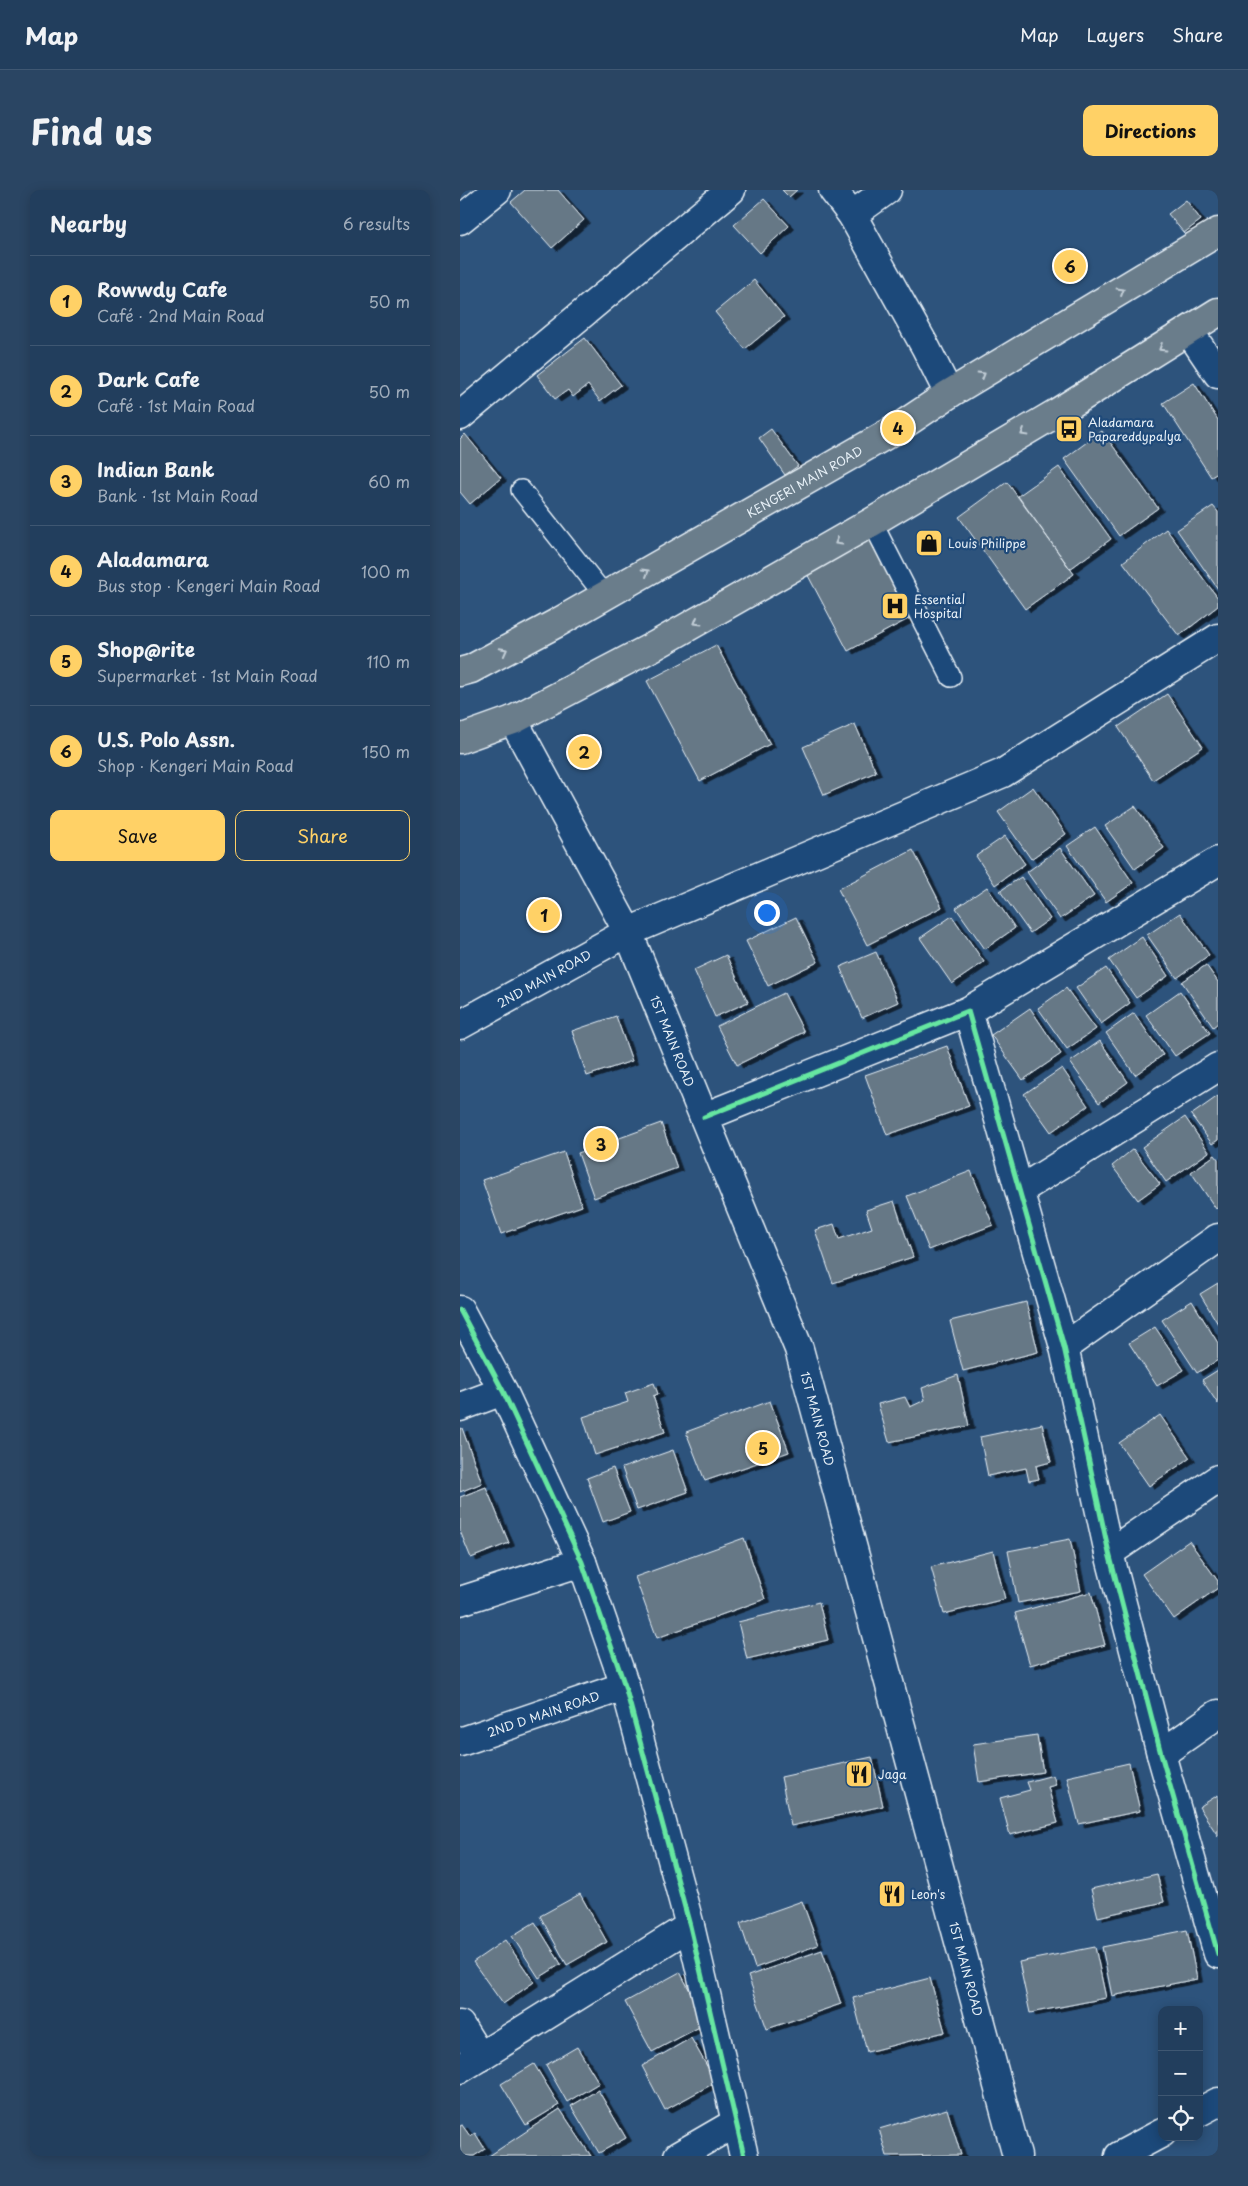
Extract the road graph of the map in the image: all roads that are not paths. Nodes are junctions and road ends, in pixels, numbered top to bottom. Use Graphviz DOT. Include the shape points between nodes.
graph roads {
  1 [pos="497,190"];
  2 [pos="731,190"];
  3 [pos="833,190"];
  4 [pos="887,190"];
  5 [pos="852,215"];
  6 [pos="460,220"];
  7 [pos="1218,232"];
  8 [pos="1218,312"];
  9 [pos="1189,331"];
  10 [pos="1218,374"];
  11 [pos="949,394"];
  12 [pos="460,416"];
  13 [pos="521,490"];
  14 [pos="872,522"];
  15 [pos="605,596"];
  16 [pos="1218,638"];
  17 [pos="464,665"];
  18 [pos="951,677"];
  19 [pos="513,720"];
  20 [pos="460,739"];
  21 [pos="1218,862"];
  22 [pos="628,932"];
  23 [pos="968,1011"];
  24 [pos="460,1025"];
  25 [pos="1218,1066"];
  26 [pos="704,1117"];
  27 [pos="1020,1190"];
  28 [pos="1218,1238"];
  29 [pos="460,1310"];
  30 [pos="1064,1347"];
  31 [pos="503,1391"];
  32 [pos="460,1407"];
  33 [pos="1218,1479"];
  34 [pos="1109,1553"];
  35 [pos="582,1562"];
  36 [pos="460,1601"];
  37 [pos="625,1686"];
  38 [pos="1218,1714"];
  39 [pos="460,1742"];
  40 [pos="1161,1754"];
  41 [pos="1212,1909"];
  42 [pos="690,1926"];
  43 [pos="1218,1954"];
  44 [pos="460,2025"];
  45 [pos="470,2063"];
  46 [pos="1218,2102"];
  47 [pos="1203,2110"];
  48 [pos="735,2123"];
  49 [pos="1158,2135"];
  50 [pos="678,2156"];
  51 [pos="744,2156"];
  52 [pos="1017,2156"];
  53 [pos="1119,2156"];
  1 -- 6 [label="street"];
  2 -- 12 [label="street"];
  3 -- 5 [label="street"];
  4 -- 5 [label="street"];
  5 -- 11 [label="street"];
  11 -- 7 [label="main road, KENGERI MAIN ROAD, one-way"];
  8 -- 9 [label="main road"];
  9 -- 10 [label="street"];
  9 -- 14 [label="main road, one-way"];
  15 -- 11 [label="main road, KENGERI MAIN ROAD, one-way" via="898,428"];
  13 -- 15 [label="lane"];
  14 -- 18 [label="lane"];
  14 -- 19 [label="main road, one-way" via="656,645"];
  17 -- 15 [label="main road, KENGERI MAIN ROAD, one-way"];
  16 -- 22 [label="street, 2ND MAIN ROAD" via="1003,773"];
  19 -- 20 [label="main road"];
  19 -- 22 [label="street, 1ST MAIN ROAD"];
  21 -- 23 [label="street"];
  22 -- 24 [label="street, 2ND MAIN ROAD"];
  22 -- 26 [label="street, 1ST MAIN ROAD"];
  23 -- 26 [label="street"];
  23 -- 27 [label="street"];
  25 -- 27 [label="street"];
  26 -- 52 [label="street, 1ST MAIN ROAD" via="799,1349"];
  27 -- 30 [label="street"];
  28 -- 30 [label="street"];
  29 -- 31 [label="street"];
  30 -- 34 [label="street"];
  31 -- 32 [label="street"];
  31 -- 35 [label="street"];
  33 -- 34 [label="street"];
  34 -- 40 [label="street"];
  35 -- 36 [label="street"];
  35 -- 37 [label="street"];
  37 -- 39 [label="street, 2ND D MAIN ROAD"];
  37 -- 42 [label="street"];
  38 -- 40 [label="street"];
  40 -- 41 [label="street"];
  41 -- 43 [label="street"];
  42 -- 45 [label="street"];
  42 -- 48 [label="street"];
  44 -- 45 [label="street"];
  46 -- 47 [label="street"];
  48 -- 50 [label="street"];
  48 -- 51 [label="street"];
  49 -- 53 [label="street"];
}
